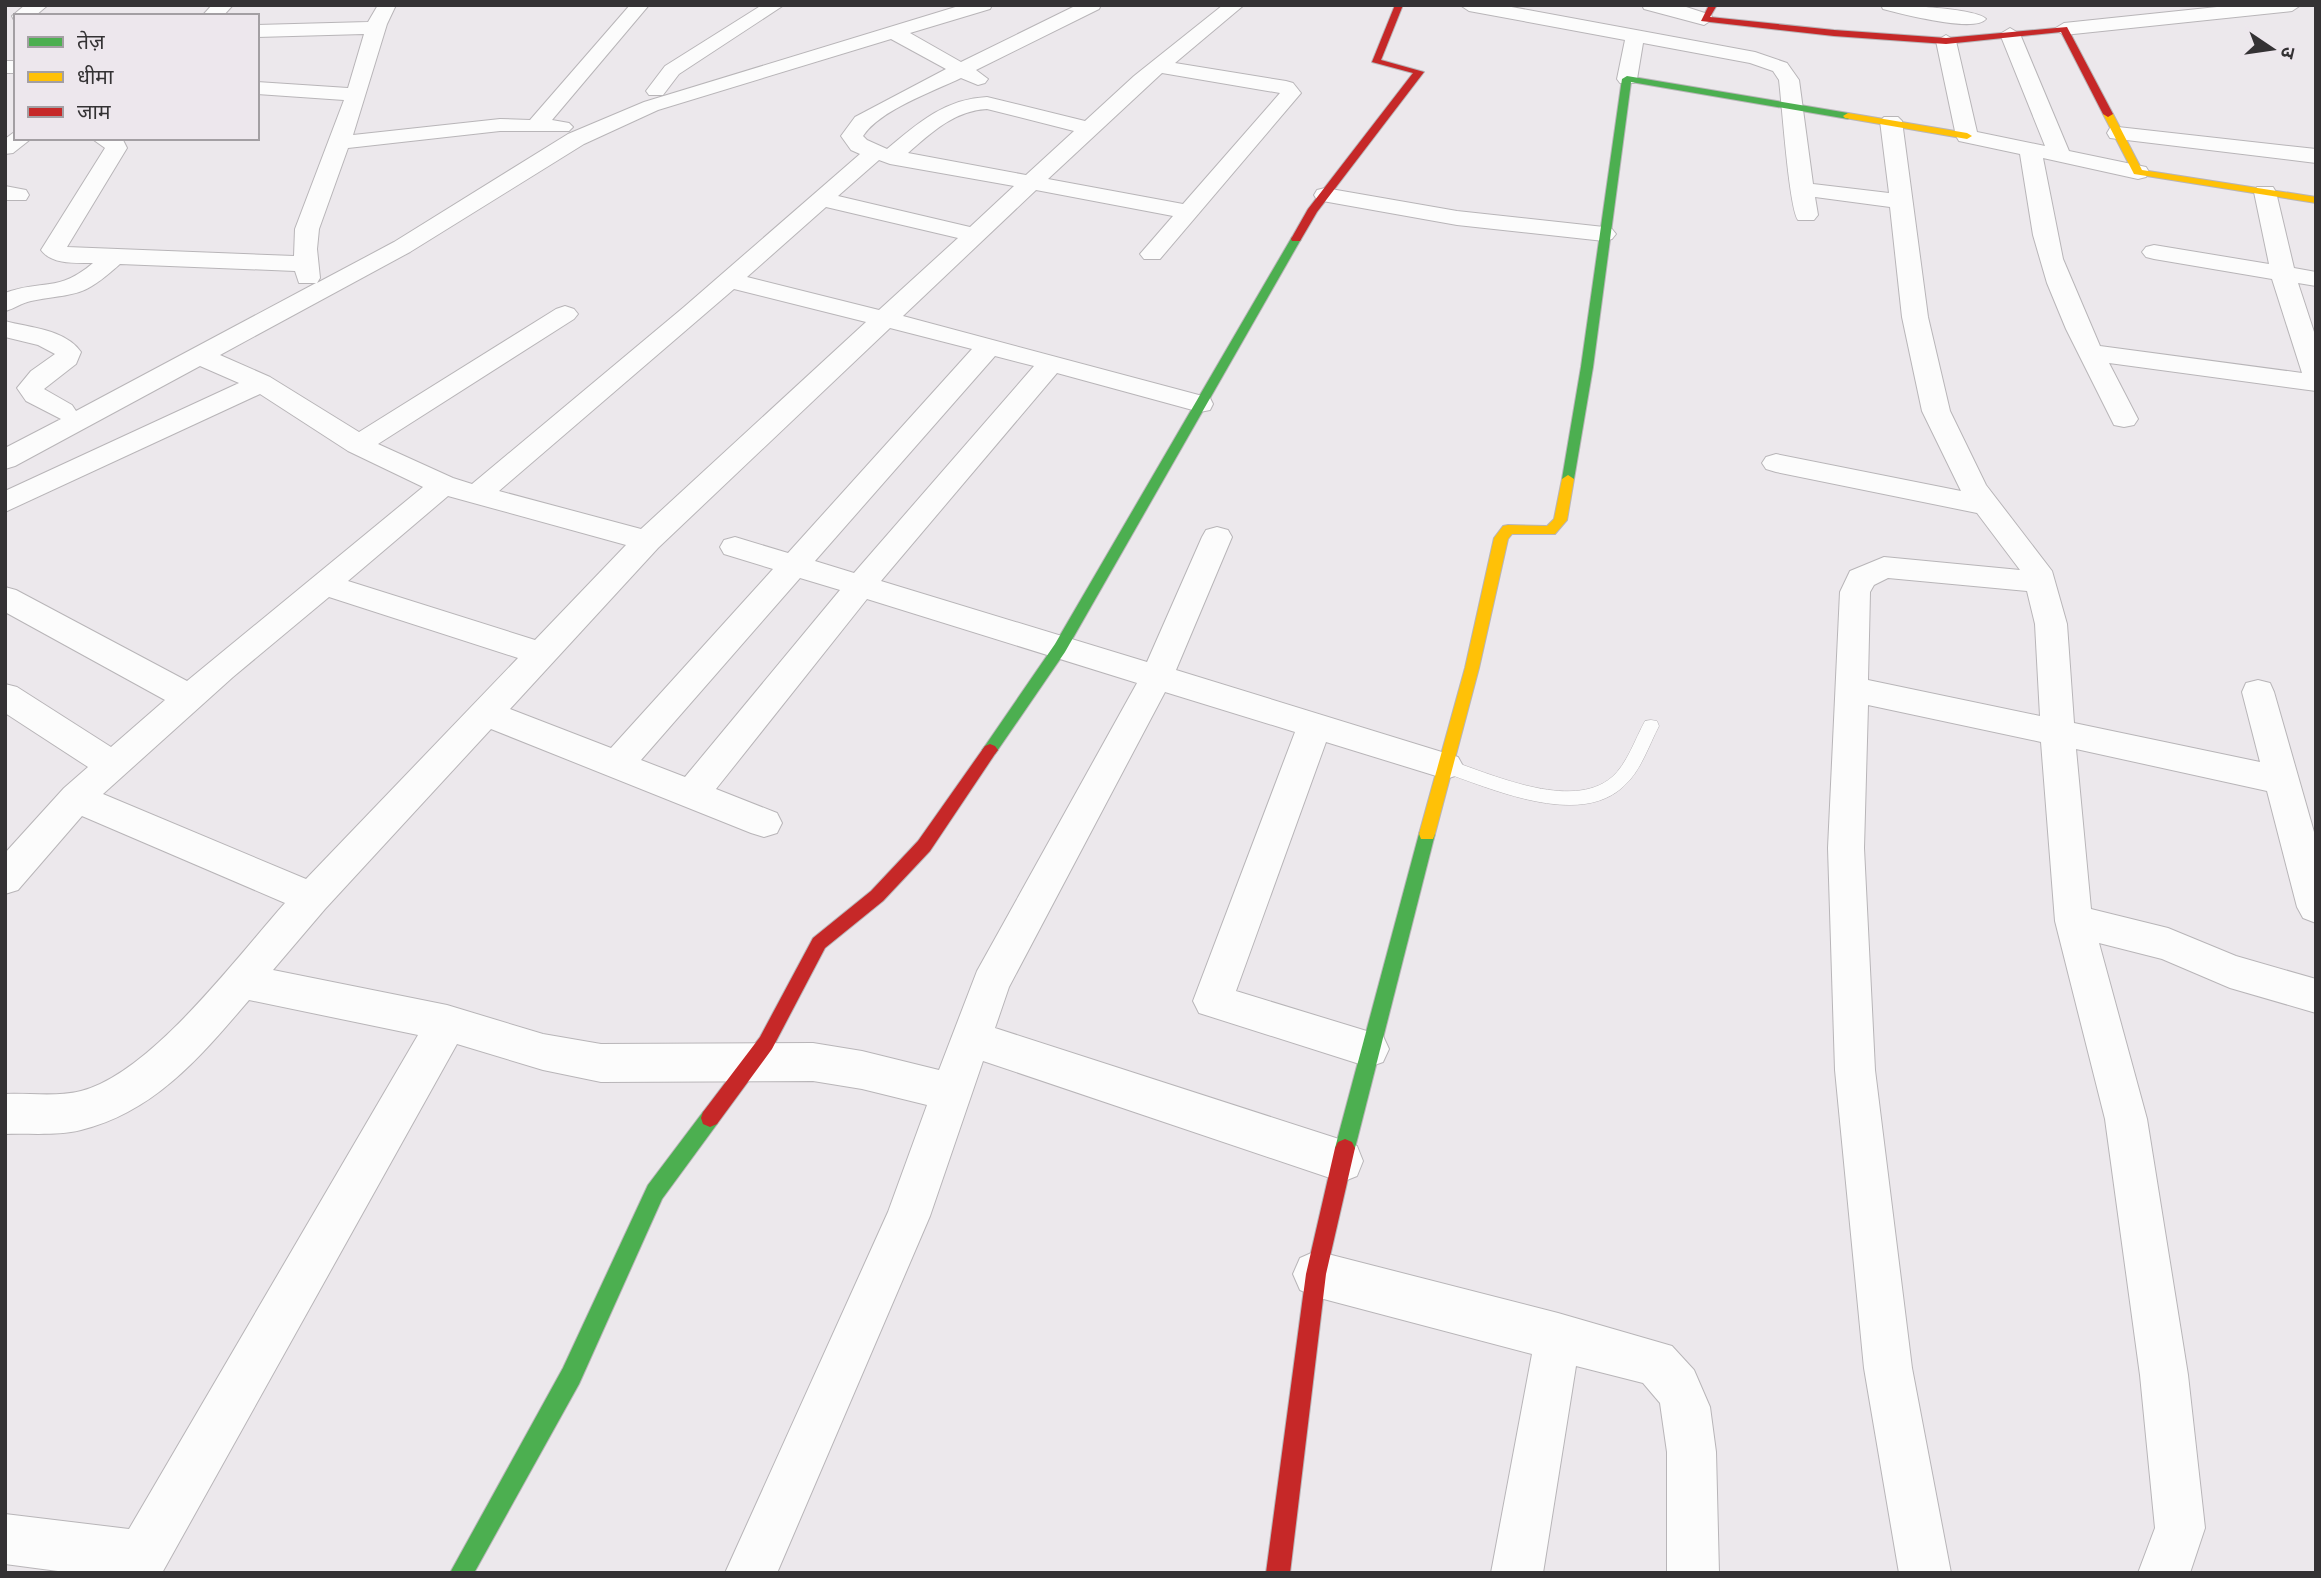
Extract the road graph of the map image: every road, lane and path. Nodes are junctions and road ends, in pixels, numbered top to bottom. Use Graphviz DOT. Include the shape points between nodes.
graph roads {
  1 [pos="387,5"];
  2 [pos="640,5"];
  3 [pos="775,5"];
  4 [pos="950,5"];
  5 [pos="983,5"];
  6 [pos="1092,5"];
  7 [pos="1235,5"];
  8 [pos="1399,5"];
  9 [pos="1469,5"];
  10 [pos="1890,5"];
  11 [pos="2292,5"];
  12 [pos="1659,6"];
  13 [pos="1709,12"];
  14 [pos="1977,12"];
  15 [pos="376,28"];
  16 [pos="2063,29"];
  17 [pos="259,31"];
  18 [pos="894,32"];
  19 [pos="2010,34"];
  20 [pos="1635,36"];
  21 [pos="1980,39"];
  22 [pos="1664,41"];
  23 [pos="1946,41"];
  24 [pos="1158,66"];
  25 [pos="962,69"];
  26 [pos="1627,79"];
  27 [pos="259,88"];
  28 [pos="656,91"];
  29 [pos="356,95"];
  30 [pos="971,102"];
  31 [pos="1793,105"];
  32 [pos="1891,121"];
  33 [pos="537,125"];
  34 [pos="562,127"];
  35 [pos="1089,128"];
  36 [pos="2118,133"];
  37 [pos="1967,136"];
  38 [pos="108,140"];
  39 [pos="339,143"];
  40 [pos="2030,149"];
  41 [pos="882,155"];
  42 [pos="2060,155"];
  43 [pos="2316,156"];
  44 [pos="2138,172"];
  45 [pos="1030,184"];
  46 [pos="1802,189"];
  47 [pos="2265,192"];
  48 [pos="1325,194"];
  49 [pos="821,199"];
  50 [pos="2316,200"];
  51 [pos="1899,201"];
  52 [pos="1189,212"];
  53 [pos="1806,215"];
  54 [pos="1604,234"];
  55 [pos="975,235"];
  56 [pos="2154,252"];
  57 [pos="1152,254"];
  58 [pos="114,257"];
  59 [pos="307,271"];
  60 [pos="2283,274"];
  61 [pos="2316,279"];
  62 [pos="729,280"];
  63 [pos="5,304"];
  64 [pos="565,314"];
  65 [pos="884,320"];
  66 [pos="5,330"];
  67 [pos="989,346"];
  68 [pos="2091,353"];
  69 [pos="199,356"];
  70 [pos="1051,363"];
  71 [pos="2316,377"];
  72 [pos="261,383"];
  73 [pos="2316,383"];
  74 [pos="1200,404"];
  75 [pos="62,411"];
  76 [pos="2124,419"];
  77 [pos="5,439"];
  78 [pos="358,445"];
  79 [pos="5,460"];
  80 [pos="1776,463"];
  81 [pos="443,485"];
  82 [pos="478,494"];
  83 [pos="5,503"];
  84 [pos="1987,506"];
  85 [pos="1217,537"];
  86 [pos="647,541"];
  87 [pos="735,547"];
  88 [pos="793,566"];
  89 [pos="2039,582"];
  90 [pos="324,584"];
  91 [pos="860,586"];
  92 [pos="5,598"];
  93 [pos="1060,648"];
  94 [pos="541,654"];
  95 [pos="1156,678"];
  96 [pos="1852,689"];
  97 [pos="2258,692"];
  98 [pos="5,696"];
  99 [pos="190,698"];
  100 [pos="486,713"];
  101 [pos="1651,726"];
  102 [pos="1314,727"];
  103 [pos="2057,734"];
  104 [pos="616,765"];
  105 [pos="113,766"];
  106 [pos="1446,766"];
  107 [pos="2281,780"];
  108 [pos="691,795"];
  109 [pos="76,798"];
  110 [pos="764,823"];
  111 [pos="5,879"];
  112 [pos="312,898"];
  113 [pos="2316,907"];
  114 [pos="2074,920"];
  115 [pos="240,981"];
  116 [pos="2316,996"];
  117 [pos="447,1023"];
  118 [pos="971,1040"];
  119 [pos="1369,1049"];
  120 [pos="751,1062"];
  121 [pos="953,1093"];
  122 [pos="9,1121"];
  123 [pos="1342,1161"];
  124 [pos="1316,1273"];
  125 [pos="1558,1336"];
  126 [pos="5,1539"];
  127 [pos="138,1564"];
  128 [pos="461,1573"];
  129 [pos="751,1573"];
  130 [pos="1278,1573"];
  131 [pos="1517,1573"];
  132 [pos="1693,1573"];
  133 [pos="1925,1573"];
  134 [pos="2164,1573"];
  1 -- 15 [label="street"];
  2 -- 33 [label="street"];
  3 -- 28 [label="street" via="672,70"];
  4 -- 28 [label="street"];
  5 -- 18 [label="street"];
  6 -- 25 [label="street"];
  7 -- 24 [label="street"];
  8 -- 48 [label="street" via="1376,62 1419,72"];
  9 -- 20 [label="street"];
  10 -- 14 [label="street" via="1944,16"];
  11 -- 16 [label="street"];
  12 -- 13 [label="street"];
  12 -- 22 [label="street"];
  13 -- 23 [label="street" via="1834,33"];
  14 -- 21 [label="street"];
  15 -- 17 [label="street"];
  15 -- 29 [label="street"];
  16 -- 19 [label="street"];
  16 -- 36 [label="street"];
  18 -- 25 [label="street"];
  18 -- 69 [label="street" via="651,106 576,139 402,247"];
  19 -- 21 [label="street"];
  19 -- 42 [label="street"];
  20 -- 22 [label="street"];
  20 -- 26 [label="street"];
  21 -- 23 [label="street"];
  22 -- 31 [label="street" via="1780,67 1789,80"];
  23 -- 37 [label="street"];
  24 -- 35 [label="street"];
  24 -- 52 [label="street" via="1277,86 1291,93"];
  25 -- 30 [label="street" via="984,85"];
  25 -- 41 [label="street" via="862,121 852,136 859,145"];
  26 -- 31 [label="street"];
  26 -- 54 [label="street"];
  27 -- 29 [label="street"];
  28 -- 34 [label="street"];
  29 -- 39 [label="street"];
  30 -- 35 [label="street"];
  30 -- 41 [label="street" via="946,112"];
  31 -- 32 [label="street"];
  31 -- 46 [label="street"];
  32 -- 37 [label="street"];
  32 -- 51 [label="street"];
  33 -- 34 [label="street"];
  33 -- 39 [label="street"];
  34 -- 59 [label="street"];
  35 -- 45 [label="street"];
  36 -- 43 [label="street"];
  36 -- 44 [label="street"];
  37 -- 40 [label="street"];
  38 -- 58 [label="street" via="116,148 53,250 64,255"];
  39 -- 59 [label="street" via="307,229"];
  40 -- 42 [label="street"];
  40 -- 68 [label="street" via="2045,235"];
  41 -- 45 [label="street"];
  41 -- 49 [label="street"];
  42 -- 44 [label="street"];
  44 -- 47 [label="street"];
  45 -- 52 [label="street"];
  45 -- 55 [label="street"];
  46 -- 51 [label="street"];
  46 -- 53 [label="street"];
  47 -- 50 [label="street"];
  47 -- 60 [label="street"];
  48 -- 54 [label="street" via="1457,218"];
  48 -- 74 [label="street"];
  49 -- 55 [label="street"];
  49 -- 62 [label="street"];
  51 -- 84 [label="street" via="1915,317 1936,411 1973,488"];
  52 -- 57 [label="street"];
  54 -- 106 [label="street" via="1560,520 1550,531 1503,531"];
  55 -- 65 [label="street"];
  56 -- 60 [label="street"];
  58 -- 59 [label="street"];
  58 -- 63 [label="street" via="75,288 20,295"];
  59 -- 75 [label="street" via="223,331"];
  60 -- 61 [label="street"];
  60 -- 71 [label="street"];
  62 -- 65 [label="street"];
  62 -- 82 [label="street"];
  64 -- 78 [label="street"];
  65 -- 67 [label="street"];
  65 -- 86 [label="street"];
  66 -- 75 [label="street" via="45,340 68,352 30,387"];
  67 -- 70 [label="street"];
  67 -- 88 [label="street"];
  68 -- 73 [label="street"];
  68 -- 76 [label="street"];
  69 -- 72 [label="street"];
  69 -- 79 [label="street"];
  70 -- 74 [label="street"];
  70 -- 91 [label="street"];
  72 -- 78 [label="street"];
  72 -- 83 [label="street"];
  74 -- 93 [label="street"];
  75 -- 77 [label="street"];
  78 -- 81 [label="street"];
  80 -- 84 [label="street"];
  81 -- 82 [label="street"];
  81 -- 90 [label="street"];
  82 -- 86 [label="street"];
  84 -- 89 [label="street" via="2037,571"];
  85 -- 95 [label="street"];
  86 -- 94 [label="street"];
  87 -- 88 [label="street"];
  88 -- 91 [label="street"];
  88 -- 104 [label="street"];
  89 -- 96 [label="street" via="1912,568 1871,571 1861,578 1855,593"];
  89 -- 103 [label="street" via="2050,624"];
  90 -- 94 [label="street"];
  90 -- 99 [label="street"];
  91 -- 93 [label="street"];
  91 -- 108 [label="street"];
  92 -- 99 [label="street"];
  93 -- 95 [label="street"];
  93 -- 120 [label="street" via="924,846 877,896 819,943 766,1043"];
  94 -- 100 [label="street"];
  95 -- 102 [label="street"];
  95 -- 118 [label="street" via="991,983"];
  96 -- 103 [label="street"];
  96 -- 133 [label="street" via="1846,848 1855,1070 1888,1368"];
  97 -- 107 [label="street"];
  98 -- 105 [label="street"];
  99 -- 105 [label="street"];
  100 -- 104 [label="street"];
  100 -- 112 [label="street"];
  101 -- 106 [label="lane" via="1619,782 1580,799 1523,790"];
  102 -- 106 [label="street"];
  102 -- 119 [label="street" via="1213,1001"];
  103 -- 107 [label="street"];
  103 -- 114 [label="street"];
  104 -- 108 [label="street"];
  105 -- 109 [label="street"];
  106 -- 119 [label="street"];
  107 -- 113 [label="street"];
  108 -- 110 [label="street"];
  109 -- 111 [label="street"];
  109 -- 112 [label="street"];
  112 -- 115 [label="street"];
  114 -- 116 [label="street" via="2168,944 2230,971"];
  114 -- 134 [label="street" via="2126,1119 2164,1375 2180,1528"];
  115 -- 117 [label="street"];
  115 -- 122 [label="street" via="186,1044 122,1094 80,1111"];
  117 -- 120 [label="street" via="542,1052 601,1063"];
  117 -- 127 [label="street"];
  118 -- 121 [label="street"];
  118 -- 123 [label="street"];
  119 -- 123 [label="street"];
  120 -- 121 [label="street" via="813,1062"];
  120 -- 128 [label="street" via="655,1192 571,1376"];
  121 -- 129 [label="street" via="892,1253"];
  123 -- 124 [label="street"];
  124 -- 125 [label="street"];
  124 -- 130 [label="street"];
  125 -- 131 [label="street"];
  125 -- 132 [label="street" via="1655,1363 1681,1393 1690,1422"];
  126 -- 127 [label="street"];
}
